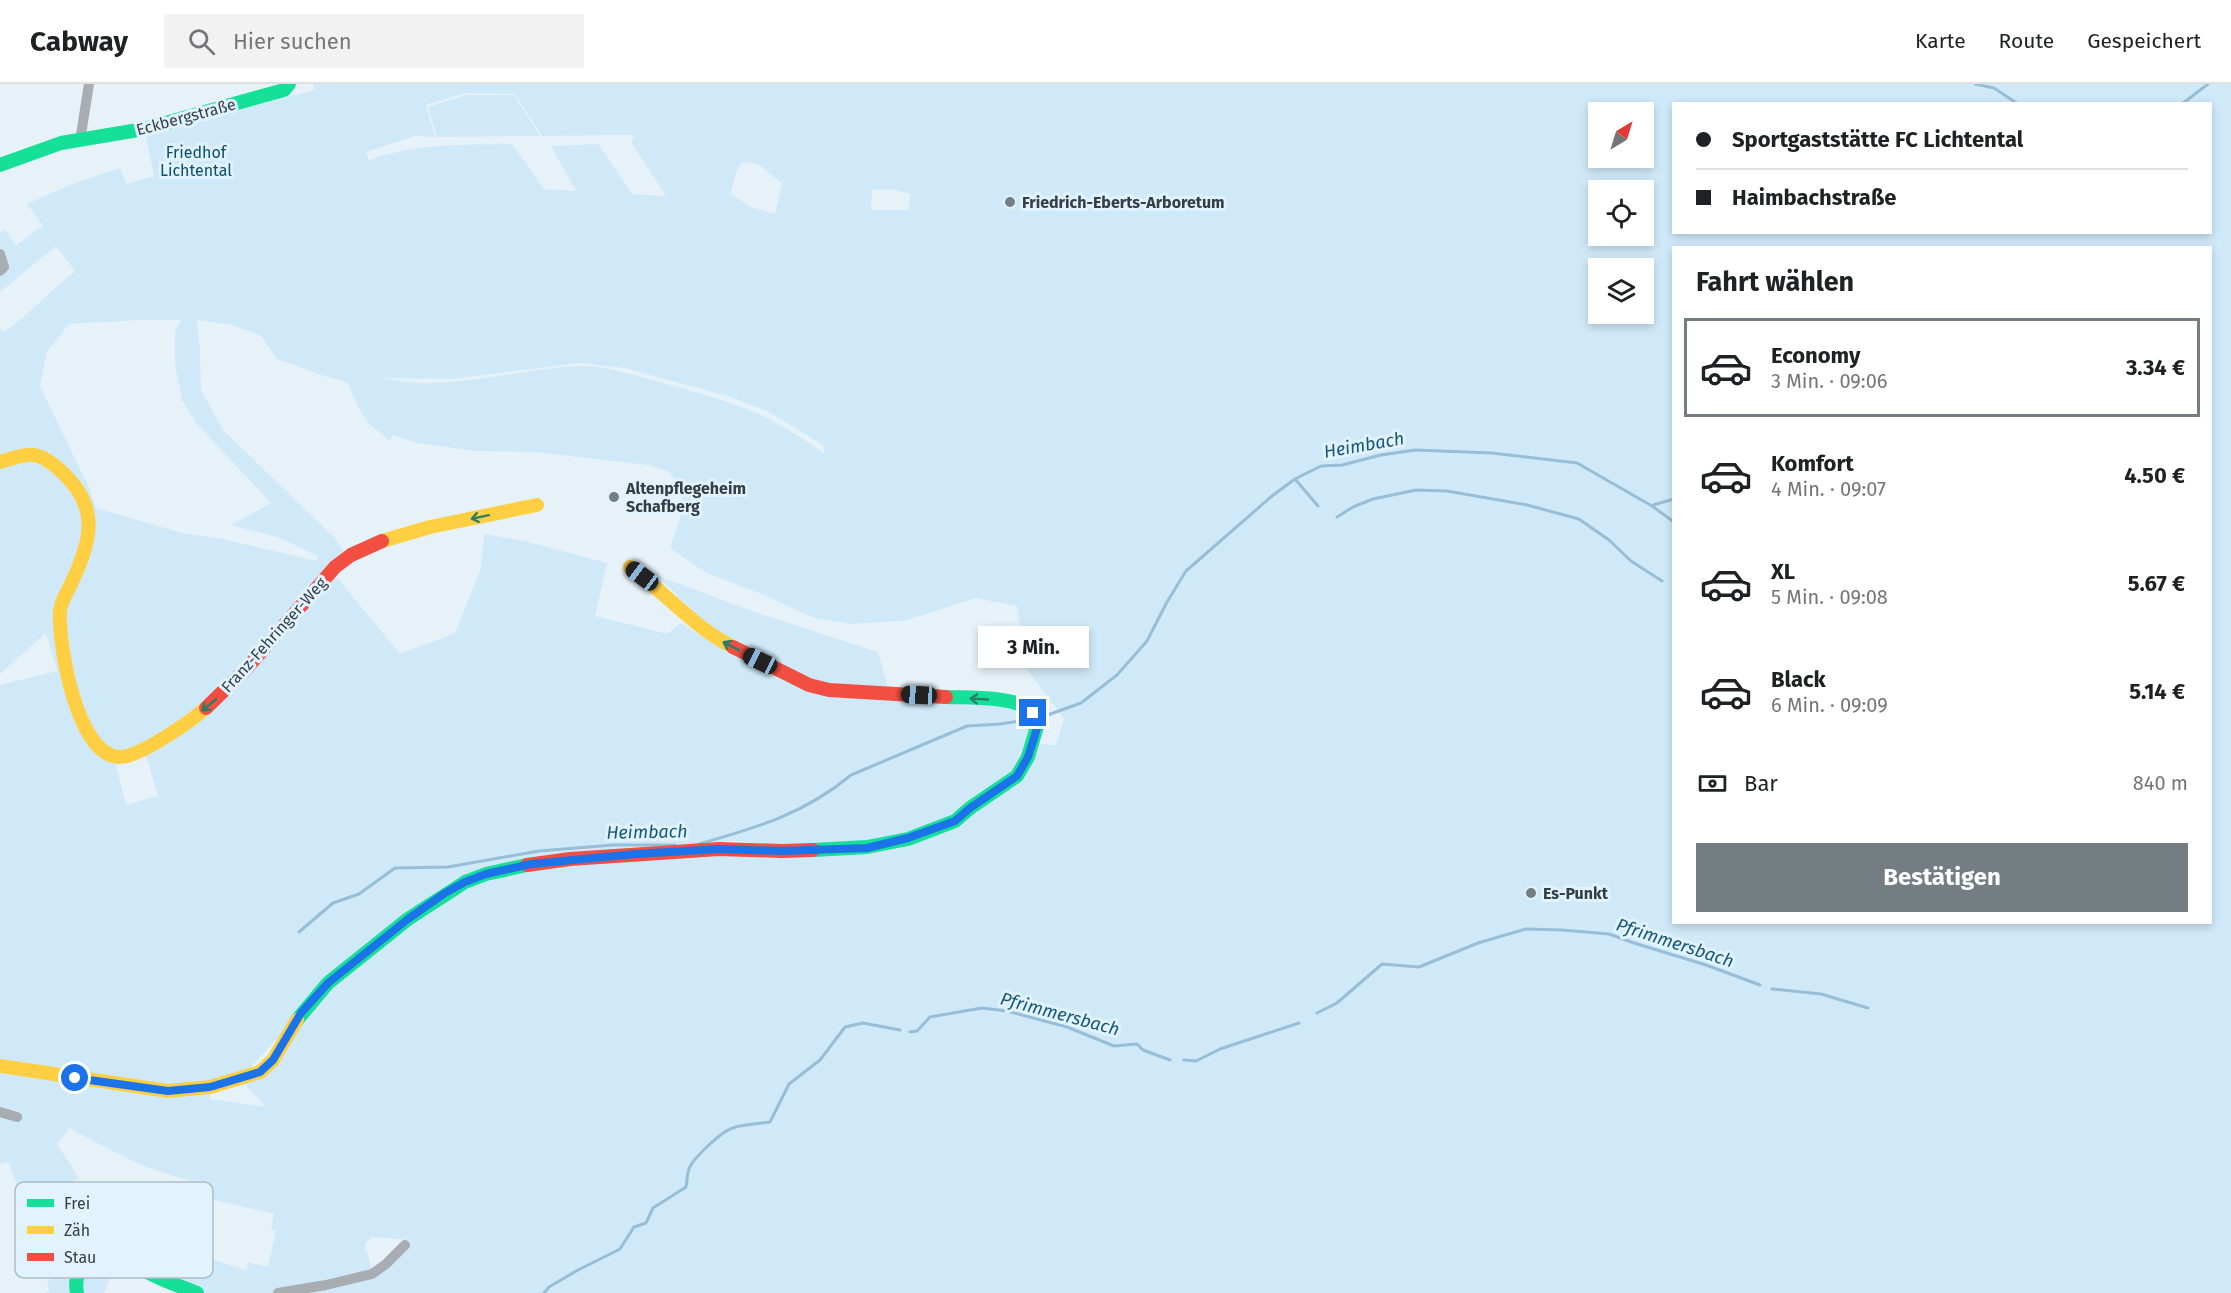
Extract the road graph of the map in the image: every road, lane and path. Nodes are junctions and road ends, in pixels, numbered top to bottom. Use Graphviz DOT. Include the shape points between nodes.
graph roads {
  1 [pos="89,84"];
  2 [pos="289,84"];
  3 [pos="80,141"];
  4 [pos="0,165"];
  5 [pos="0,254"];
  6 [pos="0,272"];
  7 [pos="0,462"];
  8 [pos="537,505"];
  9 [pos="630,567"];
  10 [pos="0,1066"];
  11 [pos="0,1112"];
  12 [pos="17,1117"];
  13 [pos="405,1245"];
  14 [pos="76,1278"];
  15 [pos="162,1278"];
  16 [pos="77,1293"];
  17 [pos="197,1293"];
  18 [pos="278,1293"];
  1 -- 3 [label="street"];
  2 -- 3 [label="street, Eckbergstraße" via="284,90 169,122"];
  3 -- 4 [label="street, Eckbergstraße" via="61,143"];
  5 -- 6 [label="street" via="4,267"];
  8 -- 7 [label="street, Franz-Fehringer-Weg, one-way" via="414,532 352,554 330,572 233,684 162,739 123,758 102,749 86,729 64,665 60,607 87,546 87,502 44,456 32,452"];
  10 -- 9 [label="street, one-way" via="168,1091 210,1087 260,1072 273,1060 301,1013 328,983 408,919 465,882 486,874 570,859 719,849 867,848 955,821 1017,776 1028,757 1038,723 1024,704 830,690 809,685 713,637"];
  11 -- 12 [label="street"];
  13 -- 18 [label="street" via="372,1274"];
  14 -- 16 [label="street"];
  15 -- 17 [label="street"];
}
